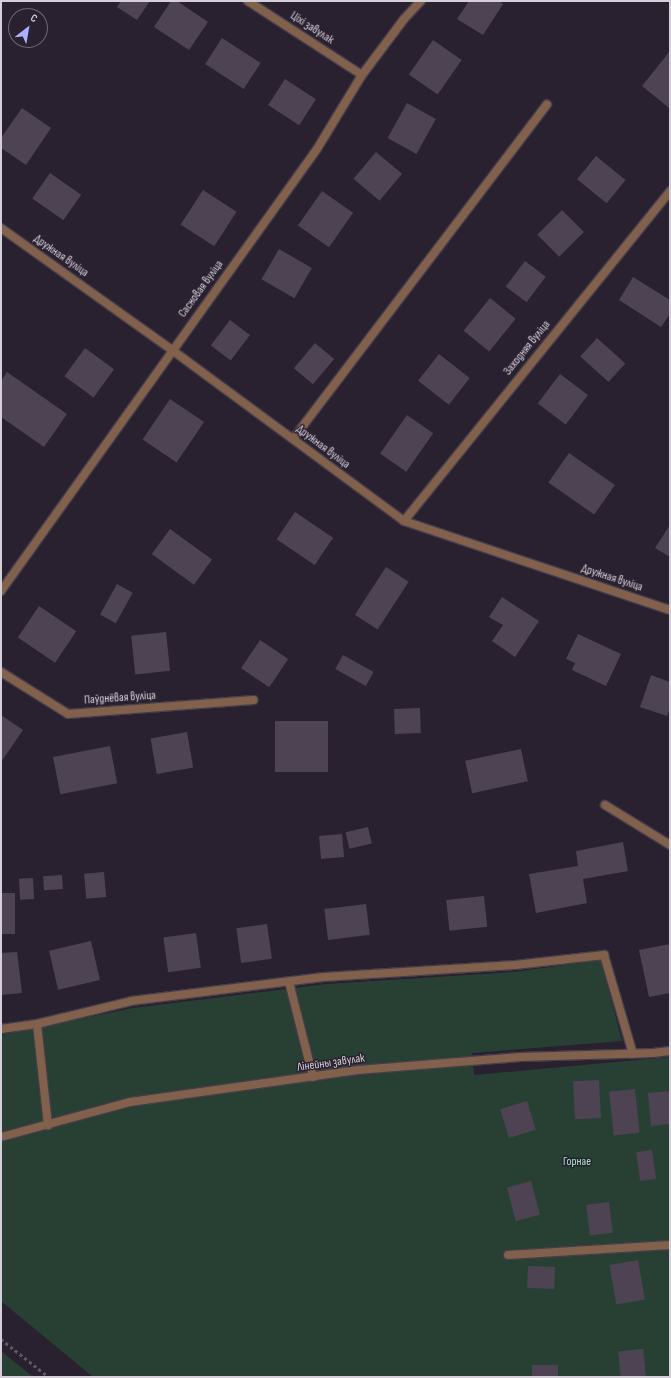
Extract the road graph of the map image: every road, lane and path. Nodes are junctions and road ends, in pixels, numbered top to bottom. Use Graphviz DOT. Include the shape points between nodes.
graph roads {
  1 [pos="248,1"];
  2 [pos="422,1"];
  3 [pos="362,75"];
  4 [pos="547,104"];
  5 [pos="670,191"];
  6 [pos="1,228"];
  7 [pos="172,350"];
  8 [pos="293,439"];
  9 [pos="404,521"];
  10 [pos="1,591"];
  11 [pos="670,610"];
  12 [pos="1,672"];
  13 [pos="253,700"];
  14 [pos="605,804"];
  15 [pos="670,846"];
  16 [pos="289,982"];
  17 [pos="36,1024"];
  18 [pos="1,1029"];
  19 [pos="670,1051"];
  20 [pos="633,1054"];
  21 [pos="313,1077"];
  22 [pos="48,1125"];
  23 [pos="1,1137"];
  24 [pos="670,1245"];
  25 [pos="508,1255"];
  26 [pos="1,1339"];
  27 [pos="49,1377"];
  1 -- 3 [label="street, Ціхі завулак"];
  2 -- 3 [label="street, Сасновая вуліца" via="404,19"];
  3 -- 7 [label="street, Сасновая вуліца" via="317,149"];
  4 -- 8 [label="street"];
  5 -- 9 [label="street, Заходняя вуліца"];
  6 -- 7 [label="street, Дружная вуліца"];
  7 -- 8 [label="street, Дружная вуліца"];
  7 -- 10 [label="street, Сасновая вуліца"];
  8 -- 9 [label="street, Дружная вуліца"];
  9 -- 11 [label="street, Дружная вуліца"];
  12 -- 13 [label="street, Паўднёвая вуліца" via="68,714"];
  14 -- 15 [label="street"];
  16 -- 17 [label="street" via="131,1001"];
  16 -- 20 [label="street" via="415,970 515,965 604,955"];
  16 -- 21 [label="street"];
  17 -- 18 [label="street"];
  17 -- 22 [label="street"];
  19 -- 20 [label="street, Лінейны завулак"];
  20 -- 21 [label="street, Лінейны завулак" via="457,1062 358,1070"];
  21 -- 22 [label="street, Лінейны завулак" via="130,1102"];
  22 -- 23 [label="street, Лінейны завулак"];
  24 -- 25 [label="street"];
  26 -- 27 [label="path"];
}
